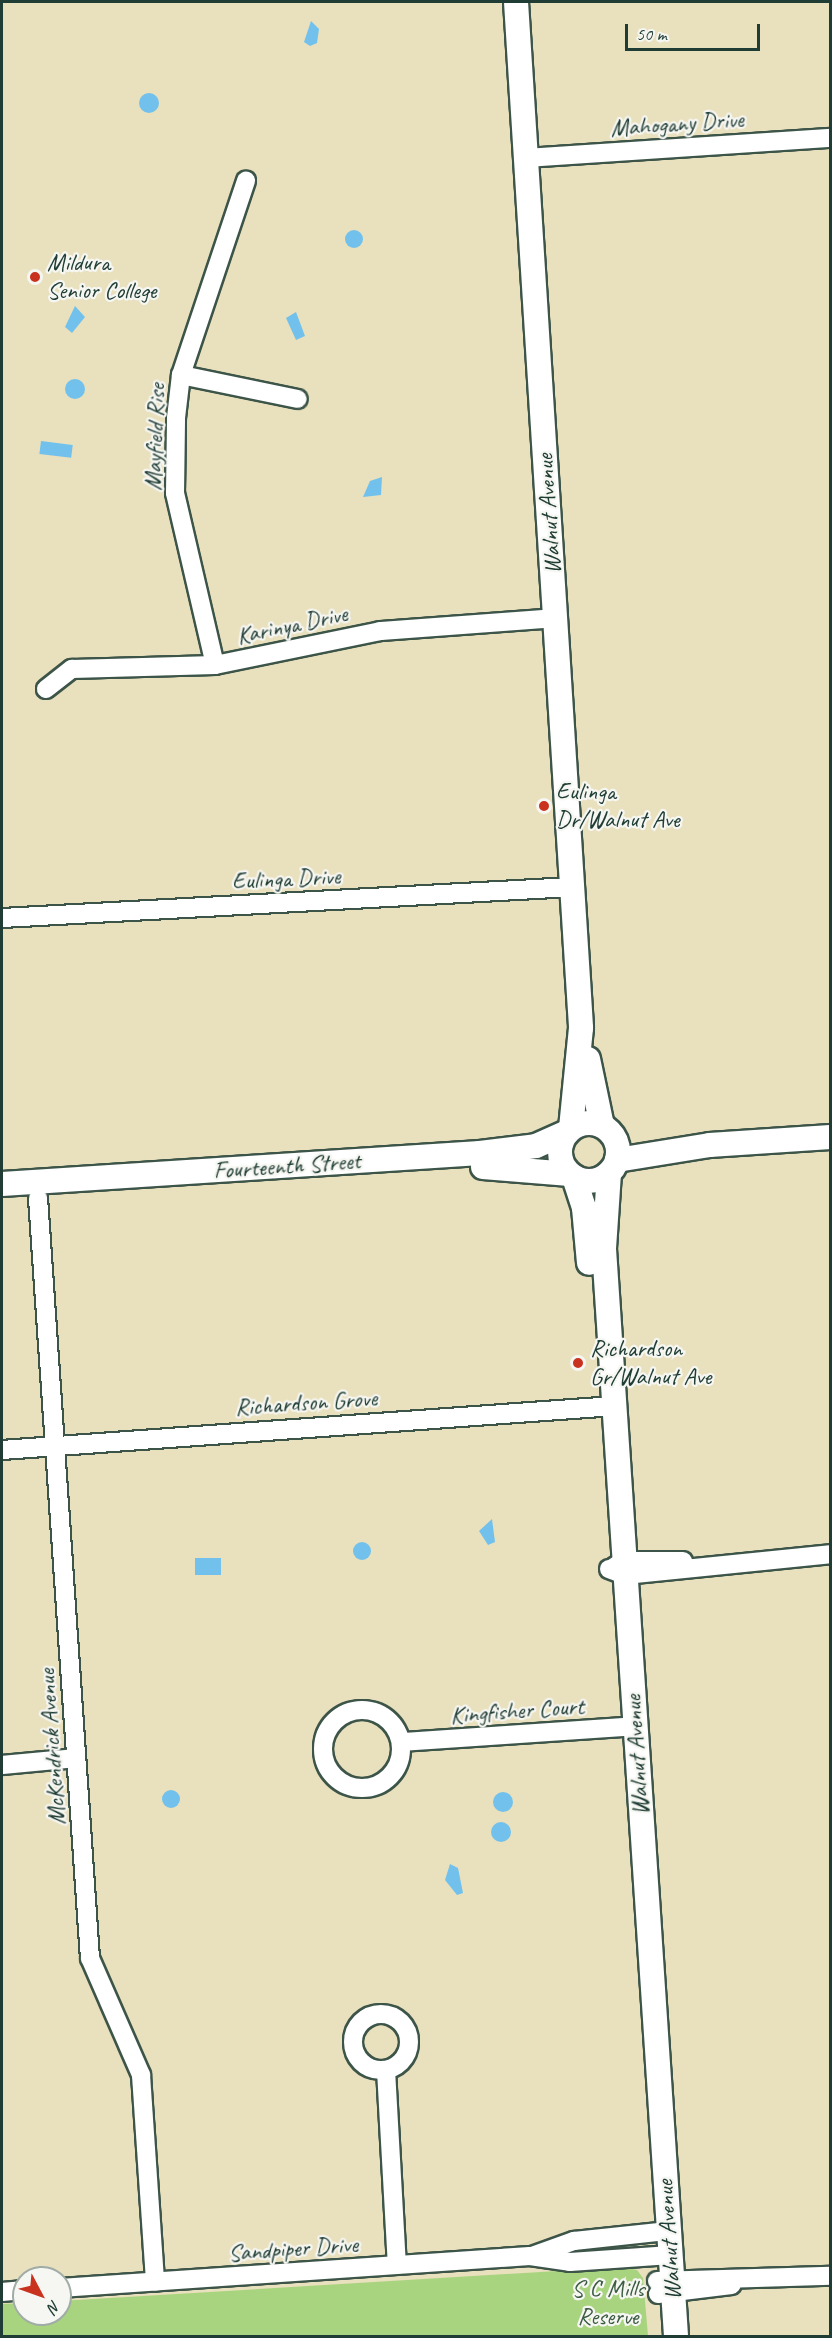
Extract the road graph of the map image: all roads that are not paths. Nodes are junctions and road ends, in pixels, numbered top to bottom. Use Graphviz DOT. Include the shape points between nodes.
graph roads {
  1 [pos="516,2"];
  2 [pos="831,138"];
  3 [pos="527,158"];
  4 [pos="246,181"];
  5 [pos="181,375"];
  6 [pos="298,399"];
  7 [pos="555,618"];
  8 [pos="215,665"];
  9 [pos="46,689"];
  10 [pos="572,887"];
  11 [pos="2,918"];
  12 [pos="581,1028"];
  13 [pos="570,1131"];
  14 [pos="831,1137"];
  15 [pos="611,1149"];
  16 [pos="572,1176"];
  17 [pos="2,1184"];
  18 [pos="38,1198"];
  19 [pos="2,1201"];
  20 [pos="606,1407"];
  21 [pos="55,1444"];
  22 [pos="2,1450"];
  23 [pos="831,1554"];
  24 [pos="620,1568"];
  25 [pos="628,1727"];
  26 [pos="402,1742"];
  27 [pos="76,1758"];
  28 [pos="2,1765"];
  29 [pos="386,2070"];
  30 [pos="662,2244"];
  31 [pos="397,2265"];
  32 [pos="831,2276"];
  33 [pos="155,2282"];
  34 [pos="72,2287"];
  35 [pos="665,2287"];
  36 [pos="660,2337"];
  37 [pos="676,2337"];
  1 -- 3 [label="street, Walnut Avenue"];
  2 -- 3 [label="street, Mahogany Drive"];
  3 -- 7 [label="street, Walnut Avenue"];
  4 -- 5 [label="street, Mayfield Rise"];
  5 -- 6 [label="street"];
  5 -- 8 [label="street, Mayfield Rise" via="176,493"];
  7 -- 8 [label="street, Karinya Drive" via="380,631"];
  7 -- 10 [label="street, Walnut Avenue"];
  8 -- 9 [label="street, Karinya Drive" via="72,669"];
  10 -- 11 [label="street, Eulinga Drive"];
  10 -- 12 [label="street, Walnut Avenue"];
  12 -- 13 [label="street, Walnut Avenue"];
  12 -- 15 [label="street, Walnut Avenue"];
  13 -- 15 [label="street" via="586,1123"];
  13 -- 16 [label="street" via="560,1149"];
  13 -- 17 [label="street, Fourteenth Street" via="536,1146 489,1152"];
  14 -- 15 [label="street"];
  15 -- 16 [label="street" via="592,1181"];
  15 -- 20 [label="street, Walnut Avenue" via="603,1222"];
  16 -- 18 [label="street, Fourteenth Street" via="499,1166"];
  16 -- 20 [label="street, Walnut Avenue" via="584,1208"];
  18 -- 19 [label="street, Fourteenth Street"];
  18 -- 21 [label="street, McKendrick Avenue"];
  20 -- 21 [label="street, Richardson Grove"];
  20 -- 24 [label="street, Walnut Avenue"];
  21 -- 22 [label="street, Richardson Grove"];
  21 -- 27 [label="street, McKendrick Avenue"];
  23 -- 24 [label="street"];
  24 -- 25 [label="street, Walnut Avenue"];
  25 -- 26 [label="street, Kingfisher Court"];
  25 -- 30 [label="street, Walnut Avenue"];
  26 -- 26 [label="street" via="401,1760 388,1779 362,1788 337,1779 323,1753 329,1726 354,1710 384,1715"];
  27 -- 28 [label="street"];
  27 -- 33 [label="street, McKendrick Avenue" via="90,1958 141,2075"];
  29 -- 31 [label="street"];
  30 -- 31 [label="street, Sandpiper Drive" via="570,2262 530,2256"];
  30 -- 35 [label="street, Walnut Avenue"];
  31 -- 33 [label="street, Sandpiper Drive"];
  32 -- 35 [label="street"];
  33 -- 34 [label="street, Sandpiper Drive"];
  35 -- 36 [label="street, Walnut Avenue"];
  35 -- 37 [label="street, Walnut Avenue"];
}
